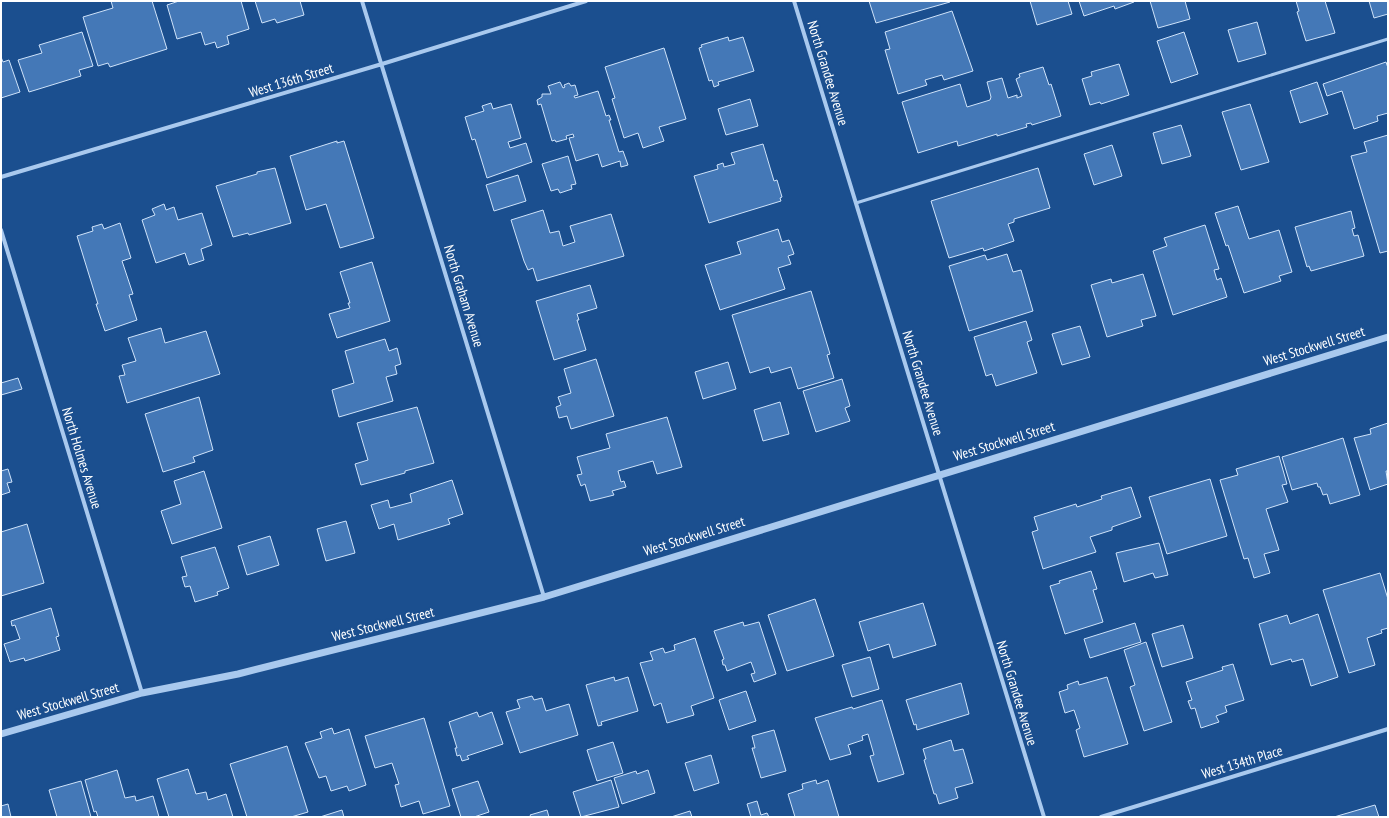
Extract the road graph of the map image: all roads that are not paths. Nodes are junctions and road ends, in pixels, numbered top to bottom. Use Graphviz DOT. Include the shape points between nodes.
graph roads {
  1 [pos="362,1"];
  2 [pos="586,1"];
  3 [pos="794,1"];
  4 [pos="1388,39"];
  5 [pos="382,64"];
  6 [pos="1,177"];
  7 [pos="856,203"];
  8 [pos="1,230"];
  9 [pos="1388,337"];
  10 [pos="939,474"];
  11 [pos="544,597"];
  12 [pos="142,693"];
  13 [pos="1388,729"];
  14 [pos="1,734"];
  15 [pos="1044,817"];
  16 [pos="1102,817"];
  1 -- 5 [label="street, North Graham Avenue"];
  2 -- 5 [label="street, West 136th Street"];
  3 -- 7 [label="street, North Grandee Avenue"];
  4 -- 7 [label="lane"];
  5 -- 6 [label="street, West 136th Street"];
  5 -- 11 [label="street, North Graham Avenue"];
  7 -- 10 [label="street, North Grandee Avenue"];
  8 -- 12 [label="street, North Holmes Avenue"];
  9 -- 10 [label="street, West Stockwell Street"];
  10 -- 11 [label="street, West Stockwell Street"];
  10 -- 15 [label="street, North Grandee Avenue"];
  11 -- 12 [label="street, West Stockwell Street" via="238,674"];
  12 -- 14 [label="street, West Stockwell Street"];
  13 -- 16 [label="street, West 134th Place"];
}
